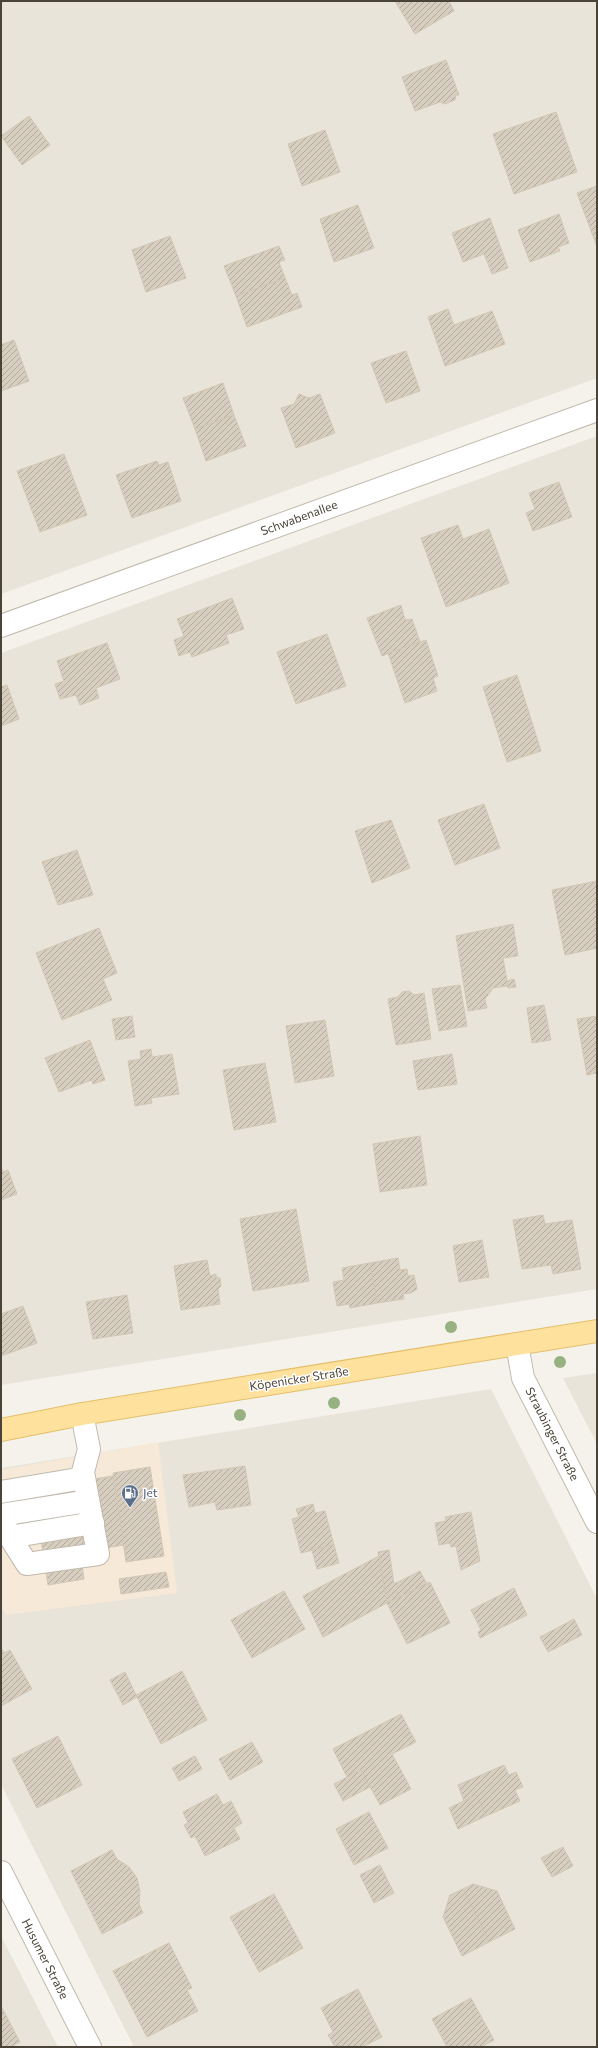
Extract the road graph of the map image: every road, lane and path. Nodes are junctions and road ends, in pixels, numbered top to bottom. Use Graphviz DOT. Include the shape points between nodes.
graph roads {
  1 [pos="597,410"];
  2 [pos="1,626"];
  3 [pos="597,1331"];
  4 [pos="517,1344"];
  5 [pos="82,1414"];
  6 [pos="1,1430"];
  7 [pos="84,1478"];
  8 [pos="1,1492"];
  9 [pos="88,1501"];
  10 [pos="1,1515"];
  11 [pos="597,1522"];
  12 [pos="93,1523"];
  13 [pos="10,1537"];
  14 [pos="1,1872"];
  15 [pos="90,2047"];
  1 -- 2 [label="street, Schwabenallee"];
  3 -- 4 [label="main road, Köpenicker Straße"];
  4 -- 5 [label="main road, Köpenicker Straße"];
  4 -- 11 [label="street, Straubinger Straße" via="523,1378"];
  5 -- 6 [label="main road, Köpenicker Straße"];
  5 -- 7 [label="street" via="89,1449"];
  7 -- 8 [label="street"];
  7 -- 9 [label="street"];
  9 -- 10 [label="street"];
  9 -- 12 [label="street"];
  10 -- 13 [label="street"];
  12 -- 13 [label="street"];
  12 -- 13 [label="street" via="98,1554 27,1564"];
  14 -- 15 [label="street, Husumer Straße"];
}
